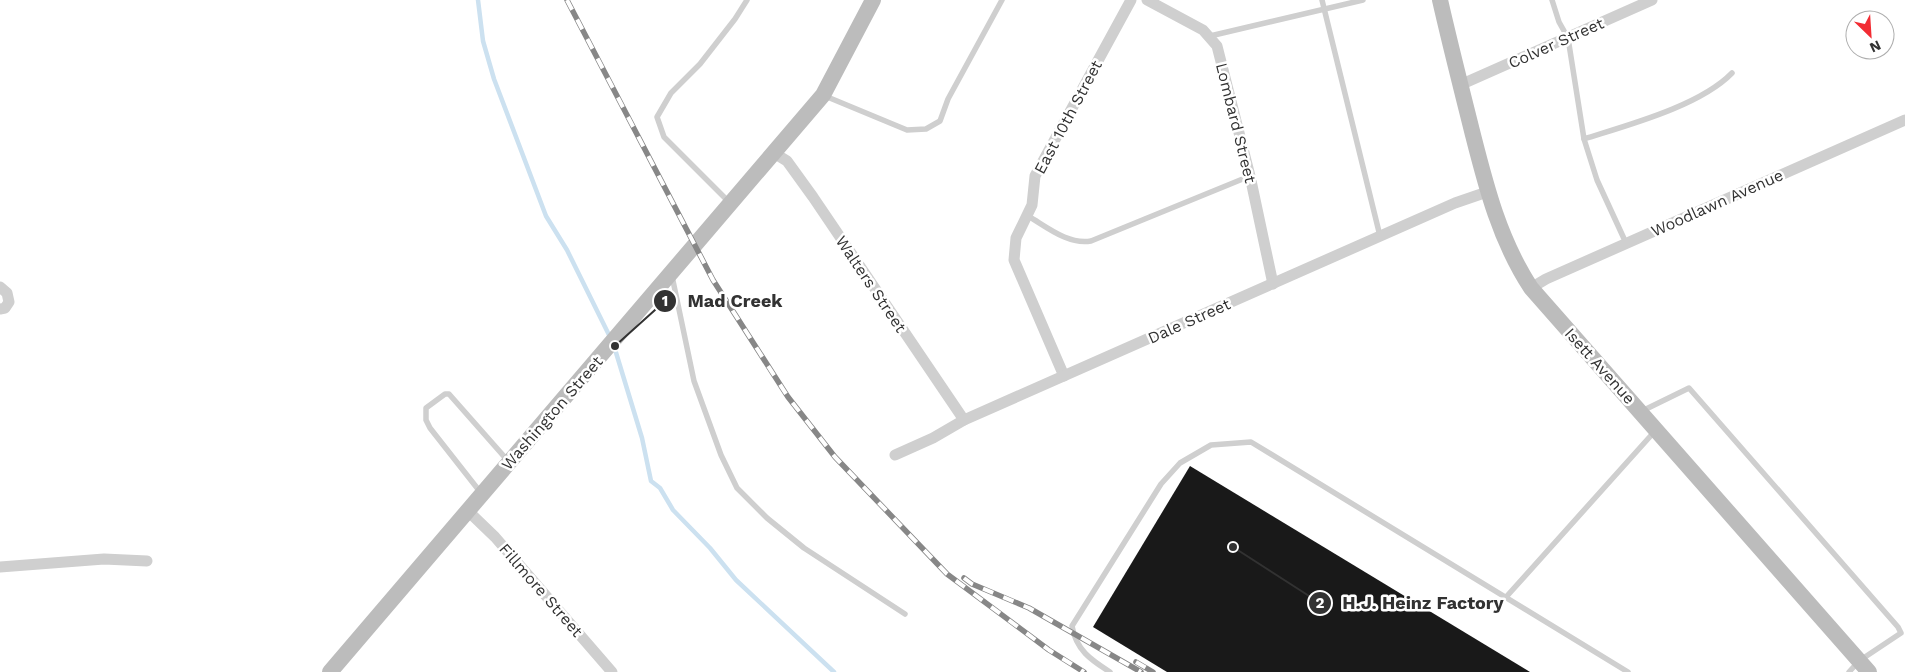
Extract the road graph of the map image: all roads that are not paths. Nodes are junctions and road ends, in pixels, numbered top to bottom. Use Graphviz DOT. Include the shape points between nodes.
graph roads {
  1 [pos="747,0"];
  2 [pos="873,0"];
  3 [pos="1002,0"];
  4 [pos="1131,0"];
  5 [pos="1147,0"];
  6 [pos="1322,0"];
  7 [pos="1363,0"];
  8 [pos="1440,0"];
  9 [pos="1552,0"];
  10 [pos="1652,0"];
  11 [pos="1325,9"];
  12 [pos="1210,36"];
  13 [pos="1568,38"];
  14 [pos="1732,73"];
  15 [pos="1460,85"];
  16 [pos="823,95"];
  17 [pos="1905,120"];
  18 [pos="1584,139"];
  19 [pos="774,153"];
  20 [pos="1250,176"];
  21 [pos="1487,192"];
  22 [pos="731,204"];
  23 [pos="1028,216"];
  24 [pos="1380,236"];
  25 [pos="1626,243"];
  26 [pos="671,274"];
  27 [pos="1273,284"];
  28 [pos="0,287"];
  29 [pos="1531,288"];
  30 [pos="0,309"];
  31 [pos="1064,376"];
  32 [pos="1640,412"];
  33 [pos="964,420"];
  34 [pos="1656,430"];
  35 [pos="895,455"];
  36 [pos="510,462"];
  37 [pos="482,494"];
  38 [pos="468,511"];
  39 [pos="147,561"];
  40 [pos="0,567"];
  41 [pos="1507,596"];
  42 [pos="905,614"];
  43 [pos="1859,668"];
  44 [pos="335,670"];
  45 [pos="612,672"];
  46 [pos="1110,672"];
  47 [pos="1628,672"];
  1 -- 22 [label="lane" via="700,64 670,93 657,117 664,137"];
  2 -- 16 [label="main road, Washington Street"];
  3 -- 16 [label="lane" via="948,99 940,121 926,129 907,130"];
  4 -- 23 [label="street, East 10th Street" via="1035,176 1035,193"];
  5 -- 12 [label="street"];
  6 -- 11 [label="lane"];
  7 -- 11 [label="lane"];
  8 -- 15 [label="main road, Isett Avenue"];
  9 -- 13 [label="lane"];
  10 -- 13 [label="street, Colver Street"];
  11 -- 12 [label="lane"];
  11 -- 24 [label="lane"];
  12 -- 20 [label="street, Lombard Street" via="1217,46"];
  13 -- 15 [label="street, Colver Street"];
  13 -- 18 [label="lane"];
  14 -- 18 [label="lane" via="1721,84 1692,99"];
  15 -- 21 [label="main road, Isett Avenue"];
  16 -- 19 [label="main road, Washington Street"];
  17 -- 25 [label="street, Woodlawn Avenue"];
  18 -- 25 [label="lane" via="1597,180"];
  19 -- 22 [label="main road, Washington Street"];
  19 -- 33 [label="street, Walters Street" via="787,162 812,197"];
  20 -- 23 [label="lane" via="1081,243 1065,238"];
  20 -- 27 [label="street, Lombard Street"];
  21 -- 24 [label="street, Dale Street"];
  21 -- 29 [label="main road, Isett Avenue" via="1505,242"];
  22 -- 26 [label="main road, Washington Street"];
  23 -- 31 [label="street, East 10th Street" via="1016,238 1014,260"];
  24 -- 27 [label="street, Dale Street"];
  25 -- 29 [label="street, Woodlawn Avenue"];
  26 -- 36 [label="main road, Washington Street"];
  26 -- 42 [label="lane" via="694,381 721,456 737,488 804,548"];
  27 -- 31 [label="street, Dale Street"];
  28 -- 30 [label="street" via="7,293 9,302"];
  29 -- 32 [label="main road, Isett Avenue"];
  31 -- 33 [label="street, Dale Street"];
  32 -- 34 [label="main road, Isett Avenue"];
  32 -- 43 [label="lane" via="1689,388 1902,633"];
  33 -- 35 [label="street, Dale Street"];
  34 -- 41 [label="lane"];
  34 -- 43 [label="main road, Isett Avenue"];
  36 -- 37 [label="main road, Washington Street"];
  36 -- 37 [label="lane" via="449,394 426,408 430,428"];
  37 -- 38 [label="main road, Washington Street"];
  38 -- 44 [label="main road, Washington Street"];
  38 -- 45 [label="street, Fillmore Street"];
  39 -- 40 [label="street" via="104,559"];
  41 -- 46 [label="lane" via="1251,442 1211,445 1180,462 1161,484 1072,626 1078,646 1091,660"];
  41 -- 47 [label="lane"];
}
